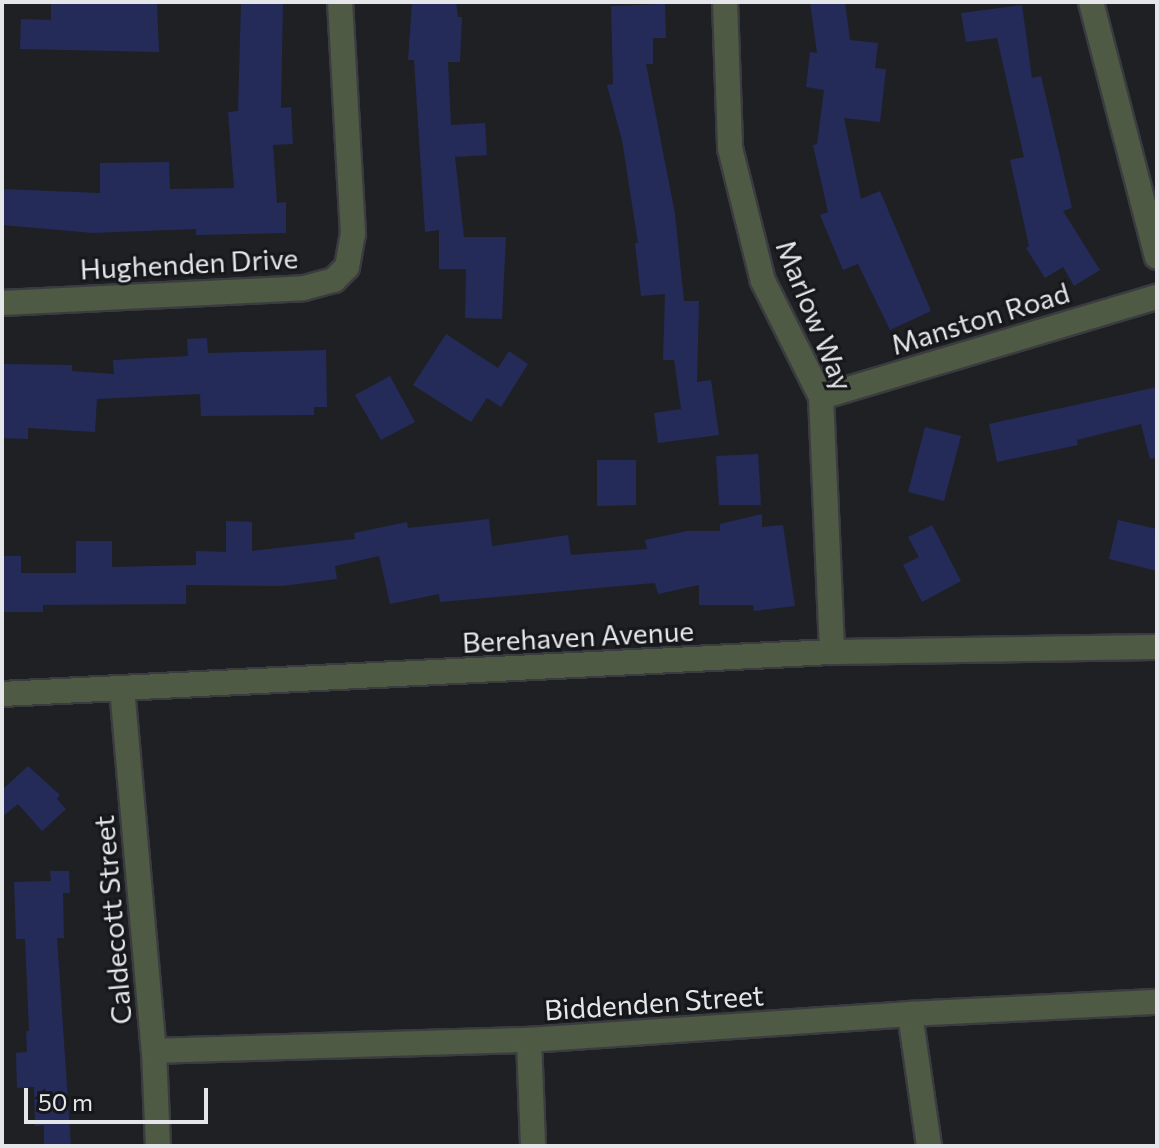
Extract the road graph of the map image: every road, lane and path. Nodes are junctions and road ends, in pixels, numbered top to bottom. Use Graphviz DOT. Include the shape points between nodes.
graph roads {
  1 [pos="340,2"];
  2 [pos="725,2"];
  3 [pos="1091,2"];
  4 [pos="1157,257"];
  5 [pos="1157,297"];
  6 [pos="2,303"];
  7 [pos="821,397"];
  8 [pos="1157,647"];
  9 [pos="832,652"];
  10 [pos="122,688"];
  11 [pos="2,694"];
  12 [pos="1157,1002"];
  13 [pos="910,1014"];
  14 [pos="529,1040"];
  15 [pos="154,1051"];
  16 [pos="158,1146"];
  17 [pos="533,1146"];
  18 [pos="929,1146"];
  1 -- 6 [label="street, Hughenden Drive" via="352,250 347,267 334,280 304,288"];
  2 -- 7 [label="street, Marlow Way" via="730,148 763,281"];
  3 -- 4 [label="street"];
  5 -- 7 [label="street, Manston Road"];
  7 -- 9 [label="street, Marlow Way"];
  8 -- 9 [label="street, Berehaven Avenue"];
  9 -- 10 [label="street, Berehaven Avenue"];
  10 -- 11 [label="street, Berehaven Avenue"];
  10 -- 15 [label="street, Caldecott Street"];
  12 -- 13 [label="street, Biddenden Street"];
  13 -- 14 [label="street, Biddenden Street"];
  13 -- 18 [label="street"];
  14 -- 15 [label="street, Biddenden Street"];
  14 -- 17 [label="street"];
  15 -- 16 [label="street, Caldecott Street"];
}
